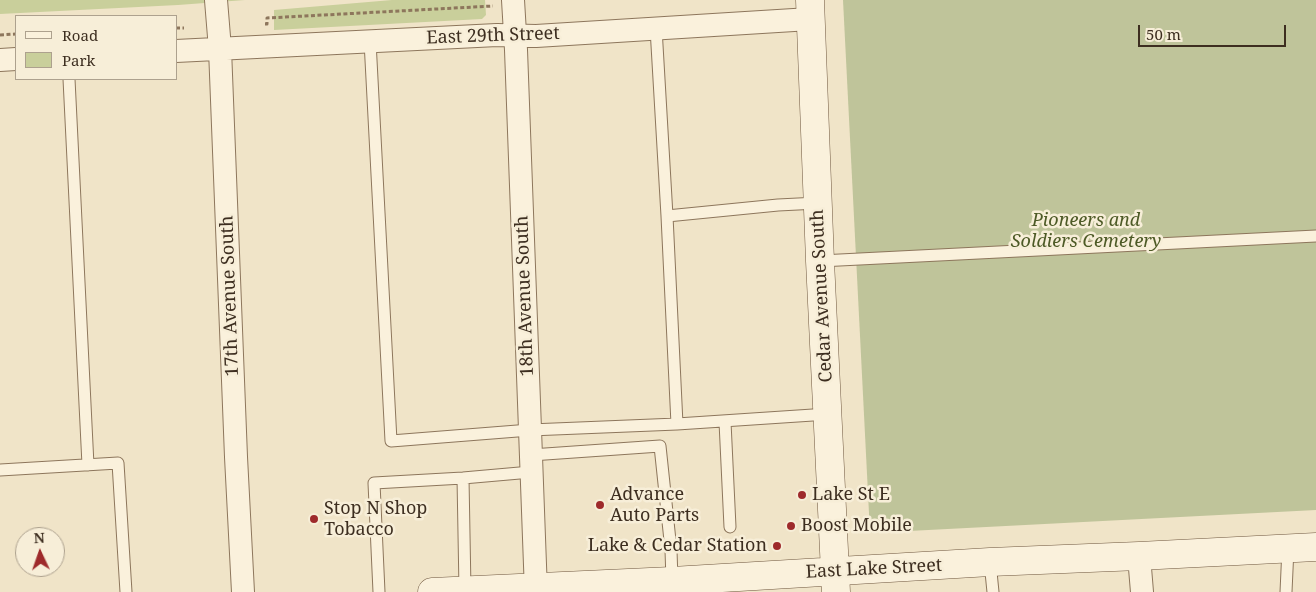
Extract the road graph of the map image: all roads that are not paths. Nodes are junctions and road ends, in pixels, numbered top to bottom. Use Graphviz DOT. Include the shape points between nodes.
graph roads {
  1 [pos="504,3"];
  2 [pos="217,6"];
  3 [pos="810,9"];
  4 [pos="656,28"];
  5 [pos="515,36"];
  6 [pos="370,41"];
  7 [pos="220,49"];
  8 [pos="178,51"];
  9 [pos="15,59"];
  10 [pos="0,60"];
  11 [pos="69,80"];
  12 [pos="818,203"];
  13 [pos="667,216"];
  14 [pos="1316,236"];
  15 [pos="820,261"];
  16 [pos="828,414"];
  17 [pos="725,422"];
  18 [pos="677,424"];
  19 [pos="530,430"];
  20 [pos="531,463"];
  21 [pos="88,465"];
  22 [pos="0,470"];
  23 [pos="463,478"];
  24 [pos="730,527"];
  25 [pos="1316,546"];
  26 [pos="1288,548"];
  27 [pos="1138,556"];
  28 [pos="990,562"];
  29 [pos="835,581"];
  30 [pos="680,585"];
  31 [pos="535,589"];
  32 [pos="465,590"];
  33 [pos="126,592"];
  34 [pos="243,592"];
  35 [pos="379,592"];
  36 [pos="432,592"];
  37 [pos="993,592"];
  38 [pos="1142,592"];
  39 [pos="1286,592"];
  1 -- 5 [label="street, 18th Avenue South"];
  2 -- 7 [label="street, 17th Avenue South"];
  3 -- 4 [label="street, East 29th Street"];
  3 -- 12 [label="main road, Cedar Avenue South"];
  4 -- 5 [label="street, East 29th Street"];
  4 -- 13 [label="lane"];
  5 -- 6 [label="street, East 29th Street"];
  5 -- 19 [label="street, 18th Avenue South"];
  6 -- 7 [label="street, East 29th Street"];
  6 -- 19 [label="lane" via="391,441"];
  7 -- 8 [label="street, East 29th Street"];
  7 -- 34 [label="street, 17th Avenue South"];
  9 -- 10 [label="street"];
  11 -- 21 [label="lane"];
  12 -- 13 [label="lane"];
  12 -- 15 [label="main road, Cedar Avenue South"];
  13 -- 18 [label="lane"];
  14 -- 15 [label="lane"];
  15 -- 16 [label="main road, Cedar Avenue South"];
  16 -- 17 [label="lane"];
  16 -- 29 [label="main road, Cedar Avenue South"];
  17 -- 18 [label="lane"];
  17 -- 24 [label="lane"];
  18 -- 19 [label="lane"];
  19 -- 20 [label="street, 18th Avenue South"];
  20 -- 23 [label="lane"];
  20 -- 30 [label="lane" via="660,446 672,550"];
  20 -- 31 [label="street, 18th Avenue South"];
  21 -- 22 [label="lane"];
  21 -- 33 [label="lane" via="118,464"];
  23 -- 32 [label="lane"];
  23 -- 35 [label="lane" via="374,482"];
  25 -- 26 [label="main road, East Lake Street"];
  26 -- 27 [label="main road, East Lake Street"];
  26 -- 39 [label="lane"];
  27 -- 28 [label="main road, East Lake Street"];
  27 -- 38 [label="street"];
  28 -- 29 [label="main road, East Lake Street"];
  28 -- 37 [label="lane"];
  29 -- 30 [label="main road, East Lake Street"];
  30 -- 31 [label="main road, East Lake Street"];
  31 -- 32 [label="main road, East Lake Street"];
  32 -- 36 [label="main road, East Lake Street"];
}
